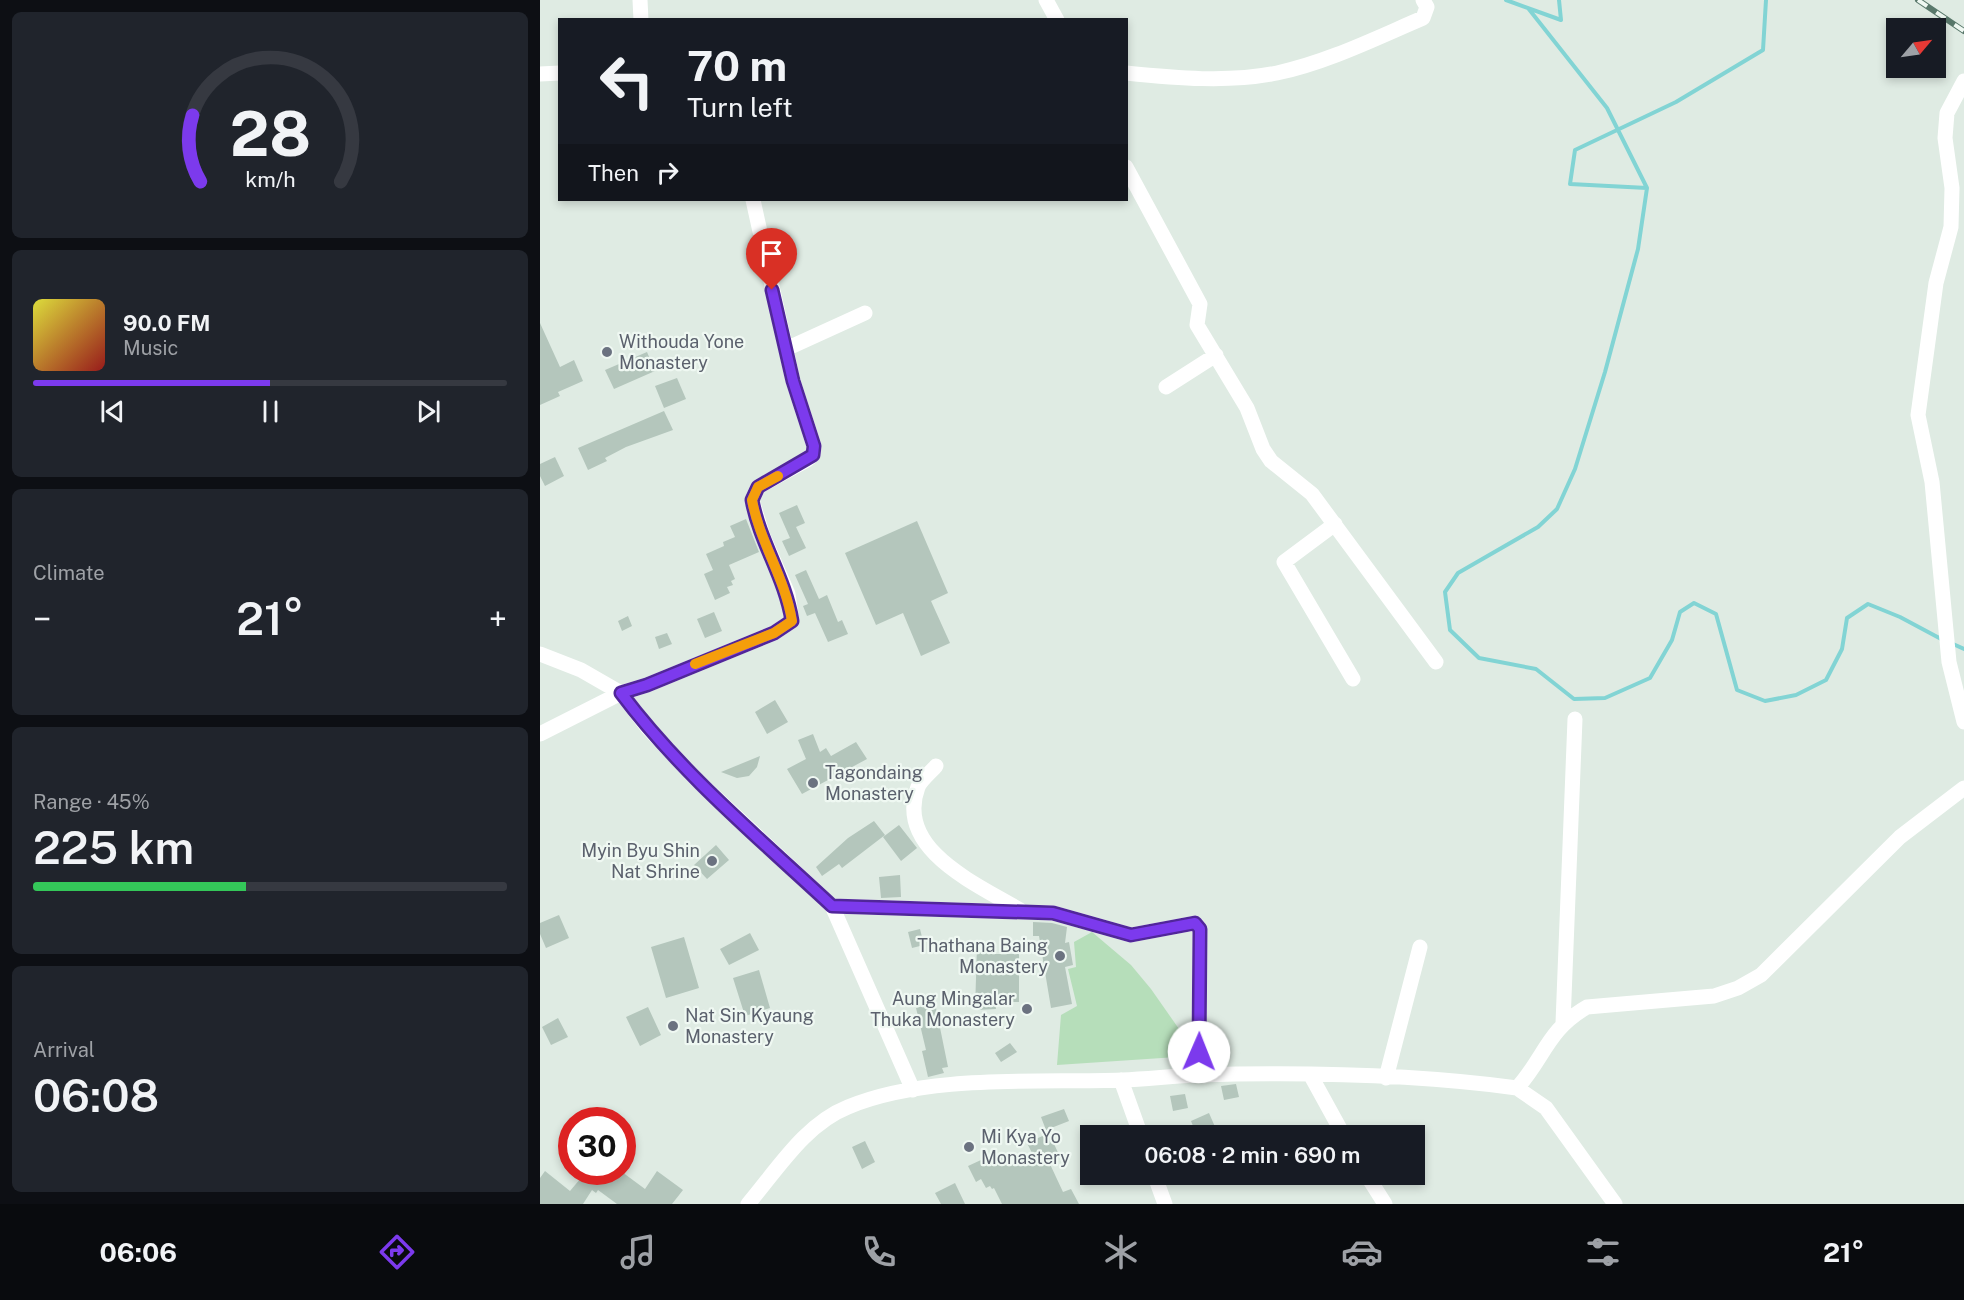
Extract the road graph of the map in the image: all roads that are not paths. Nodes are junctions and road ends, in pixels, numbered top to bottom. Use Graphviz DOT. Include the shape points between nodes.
graph roads {
  1 [pos="640,0"];
  2 [pos="1046,0"];
  3 [pos="1423,0"];
  4 [pos="641,18"];
  5 [pos="1056,18"];
  6 [pos="558,73"];
  7 [pos="1128,73"];
  8 [pos="540,74"];
  9 [pos="1964,81"];
  10 [pos="1128,171"];
  11 [pos="753,201"];
  12 [pos="866,313"];
  13 [pos="786,349"];
  14 [pos="1216,355"];
  15 [pos="1166,387"];
  16 [pos="1335,524"];
  17 [pos="540,654"];
  18 [pos="1436,662"];
  19 [pos="1353,679"];
  20 [pos="621,693"];
  21 [pos="1575,719"];
  22 [pos="1964,722"];
  23 [pos="540,734"];
  24 [pos="936,766"];
  25 [pos="1964,788"];
  26 [pos="832,906"];
  27 [pos="1023,912"];
  28 [pos="1420,947"];
  29 [pos="1563,1023"];
  30 [pos="1198,1075"];
  31 [pos="1311,1076"];
  32 [pos="1386,1078"];
  33 [pos="1121,1080"];
  34 [pos="1517,1088"];
  35 [pos="913,1090"];
  36 [pos="1137,1125"];
  37 [pos="1338,1125"];
  38 [pos="1158,1185"];
  39 [pos="1373,1185"];
  40 [pos="748,1204"];
  41 [pos="1165,1204"];
  42 [pos="1385,1204"];
  43 [pos="1615,1204"];
  1 -- 4 [label="street"];
  2 -- 5 [label="street"];
  3 -- 7 [label="street" via="1427,7 1423,18 1330,57 1276,73 1216,78"];
  6 -- 8 [label="street"];
  9 -- 22 [label="street" via="1947,113 1951,226 1936,283 1918,415 1932,482 1948,651"];
  10 -- 14 [label="street" via="1200,304 1197,325"];
  11 -- 13 [label="street"];
  12 -- 13 [label="street"];
  13 -- 20 [label="street" via="814,446 813,455 758,487 752,500 788,594 792,621 774,633"];
  14 -- 15 [label="street"];
  14 -- 16 [label="street" via="1247,408 1270,461 1312,494"];
  16 -- 18 [label="street"];
  16 -- 19 [label="street" via="1284,562"];
  17 -- 20 [label="street" via="581,670"];
  20 -- 23 [label="street"];
  20 -- 26 [label="street" via="697,780"];
  21 -- 29 [label="street"];
  24 -- 27 [label="street" via="918,786 915,822 922,838 935,857"];
  25 -- 29 [label="street" via="1900,837 1761,975 1714,996 1587,1006"];
  26 -- 27 [label="street"];
  26 -- 35 [label="street"];
  27 -- 30 [label="street" via="1053,913 1131,935 1191,924 1199,926"];
  28 -- 32 [label="street"];
  29 -- 34 [label="street"];
  30 -- 31 [label="street"];
  30 -- 33 [label="street"];
  31 -- 32 [label="street"];
  31 -- 37 [label="street"];
  32 -- 34 [label="street"];
  33 -- 35 [label="street" via="1024,1079"];
  33 -- 36 [label="street"];
  34 -- 43 [label="street" via="1546,1108"];
  35 -- 40 [label="street" via="848,1106 816,1125"];
  38 -- 41 [label="street"];
  39 -- 42 [label="street"];
}
